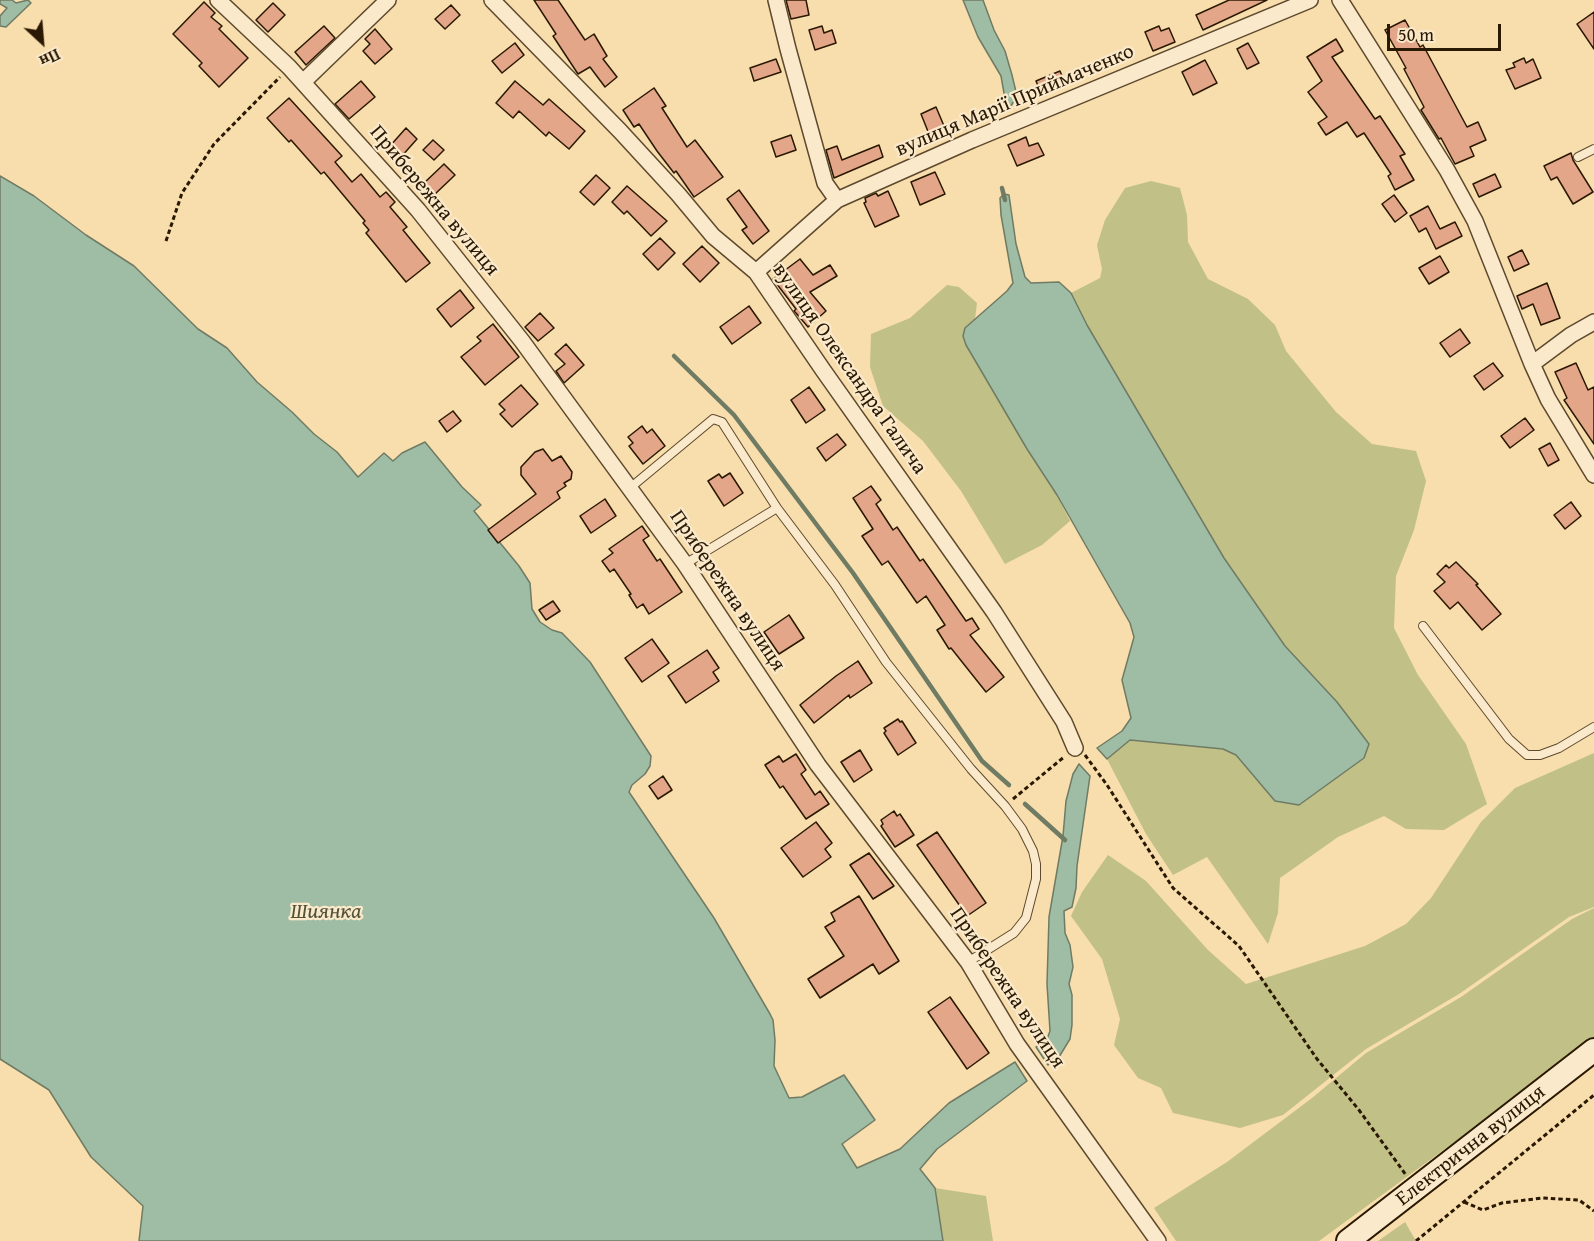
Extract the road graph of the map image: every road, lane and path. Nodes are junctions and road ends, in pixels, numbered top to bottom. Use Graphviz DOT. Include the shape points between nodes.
graph roads {
  1 [pos="218,0"];
  2 [pos="388,0"];
  3 [pos="492,0"];
  4 [pos="776,0"];
  5 [pos="1310,0"];
  6 [pos="1340,0"];
  7 [pos="289,67"];
  8 [pos="303,82"];
  9 [pos="1594,149"];
  10 [pos="1578,157"];
  11 [pos="837,200"];
  12 [pos="166,241"];
  13 [pos="756,272"];
  14 [pos="1594,322"];
  15 [pos="1532,364"];
  16 [pos="1594,475"];
  17 [pos="630,488"];
  18 [pos="777,508"];
  19 [pos="686,564"];
  20 [pos="1423,626"];
  21 [pos="1594,727"];
  22 [pos="1075,748"];
  23 [pos="1005,806"];
  24 [pos="968,962"];
  25 [pos="1594,1050"];
  26 [pos="1594,1095"];
  27 [pos="1416,1188"];
  28 [pos="1464,1202"];
  29 [pos="1594,1211"];
  30 [pos="1158,1241"];
  31 [pos="1348,1241"];
  32 [pos="1416,1241"];
  1 -- 7 [label="street, Прибережна вулиця"];
  2 -- 8 [label="street"];
  3 -- 13 [label="street, вулиця Олександра Галича" via="620,131 713,236"];
  4 -- 11 [label="street" via="825,183"];
  5 -- 11 [label="street, вулиця Марії Приймаченко"];
  6 -- 15 [label="street" via="1475,221"];
  7 -- 8 [label="street, Прибережна вулиця"];
  7 -- 12 [label="path" via="214,144 182,193"];
  8 -- 17 [label="street, Прибережна вулиця" via="418,210 522,341"];
  9 -- 10 [label="lane"];
  11 -- 13 [label="street, вулиця Марії Приймаченко"];
  13 -- 22 [label="street, вулиця Олександра Галича" via="994,612 1064,722"];
  14 -- 15 [label="street"];
  15 -- 16 [label="street" via="1548,399"];
  17 -- 18 [label="lane" via="713,418 722,422"];
  17 -- 19 [label="street, Прибережна вулиця"];
  18 -- 19 [label="lane"];
  18 -- 23 [label="lane" via="886,662 971,770"];
  19 -- 24 [label="street, Прибережна вулиця" via="818,765"];
  20 -- 21 [label="lane" via="1509,740 1527,755 1559,748"];
  22 -- 23 [label="path"];
  22 -- 27 [label="path" via="1087,756 1173,888 1239,946 1317,1059"];
  23 -- 24 [label="lane" via="1033,851 1036,879 1032,899 1026,918 1014,933"];
  24 -- 30 [label="street, Прибережна вулиця" via="1017,1044"];
  25 -- 27 [label="street, Електрична вулиця"];
  26 -- 28 [label="path"];
  27 -- 31 [label="street, Електрична вулиця"];
  28 -- 29 [label="path" via="1483,1210 1502,1203 1551,1198 1579,1200"];
  28 -- 32 [label="path"];
}
